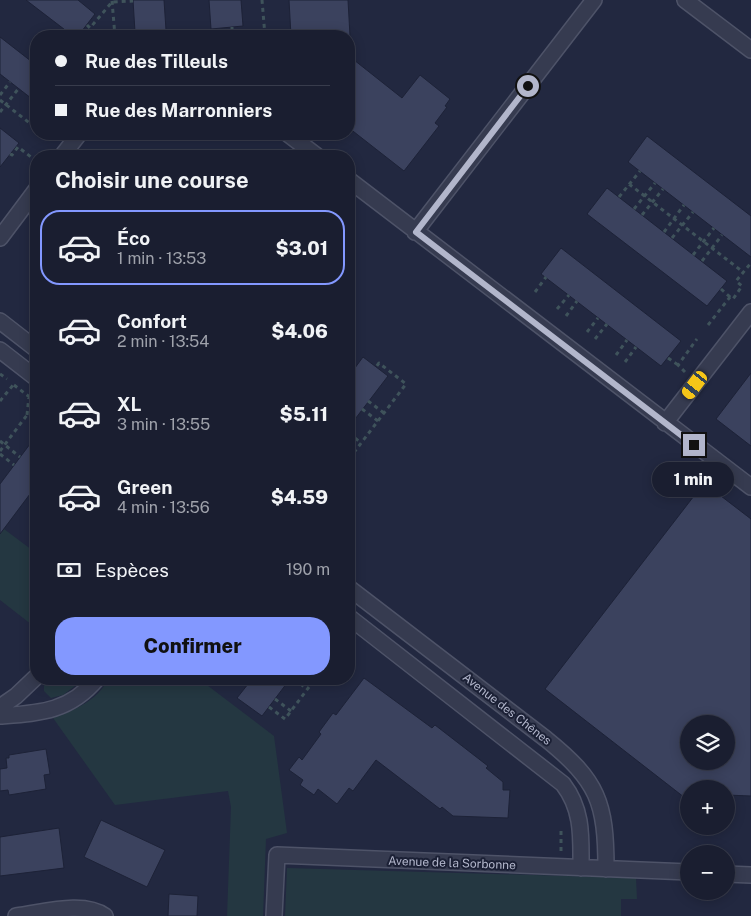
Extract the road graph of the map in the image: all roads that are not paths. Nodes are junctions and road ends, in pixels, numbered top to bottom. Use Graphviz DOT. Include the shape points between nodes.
graph roads {
  1 [pos="594,0"];
  2 [pos="685,0"];
  3 [pos="751,50"];
  4 [pos="74,140"];
  5 [pos="296,140"];
  6 [pos="67,150"];
  7 [pos="309,150"];
  8 [pos="355,185"];
  9 [pos="30,198"];
  10 [pos="416,232"];
  11 [pos="0,238"];
  12 [pos="751,312"];
  13 [pos="0,321"];
  14 [pos="30,344"];
  15 [pos="0,350"];
  16 [pos="30,373"];
  17 [pos="665,423"];
  18 [pos="751,487"];
  19 [pos="355,593"];
  20 [pos="355,622"];
  21 [pos="30,683"];
  22 [pos="90,685"];
  23 [pos="0,706"];
  24 [pos="0,716"];
  25 [pos="581,868"];
  26 [pos="606,869"];
  27 [pos="680,872"];
  28 [pos="735,874"];
  29 [pos="751,875"];
  30 [pos="16,916"];
  31 [pos="105,916"];
  32 [pos="274,916"];
  1 -- 10 [label="street"];
  2 -- 3 [label="street"];
  4 -- 6 [label="street"];
  5 -- 7 [label="street"];
  8 -- 10 [label="street"];
  9 -- 11 [label="street"];
  10 -- 17 [label="street"];
  12 -- 17 [label="street"];
  13 -- 14 [label="street"];
  15 -- 16 [label="street"];
  17 -- 18 [label="street"];
  19 -- 26 [label="street, Avenue des Chênes" via="546,739 580,769 595,790 603,813"];
  20 -- 25 [label="street, Avenue des Chênes" via="563,784 579,818"];
  21 -- 23 [label="street"];
  22 -- 24 [label="street" via="57,709"];
  25 -- 26 [label="street, Avenue de la Sorbonne"];
  25 -- 32 [label="street, Avenue de la Sorbonne" via="277,855"];
  26 -- 27 [label="street, Avenue de la Sorbonne"];
  28 -- 29 [label="street"];
  30 -- 31 [label="street" via="78,908 94,910"];
}
